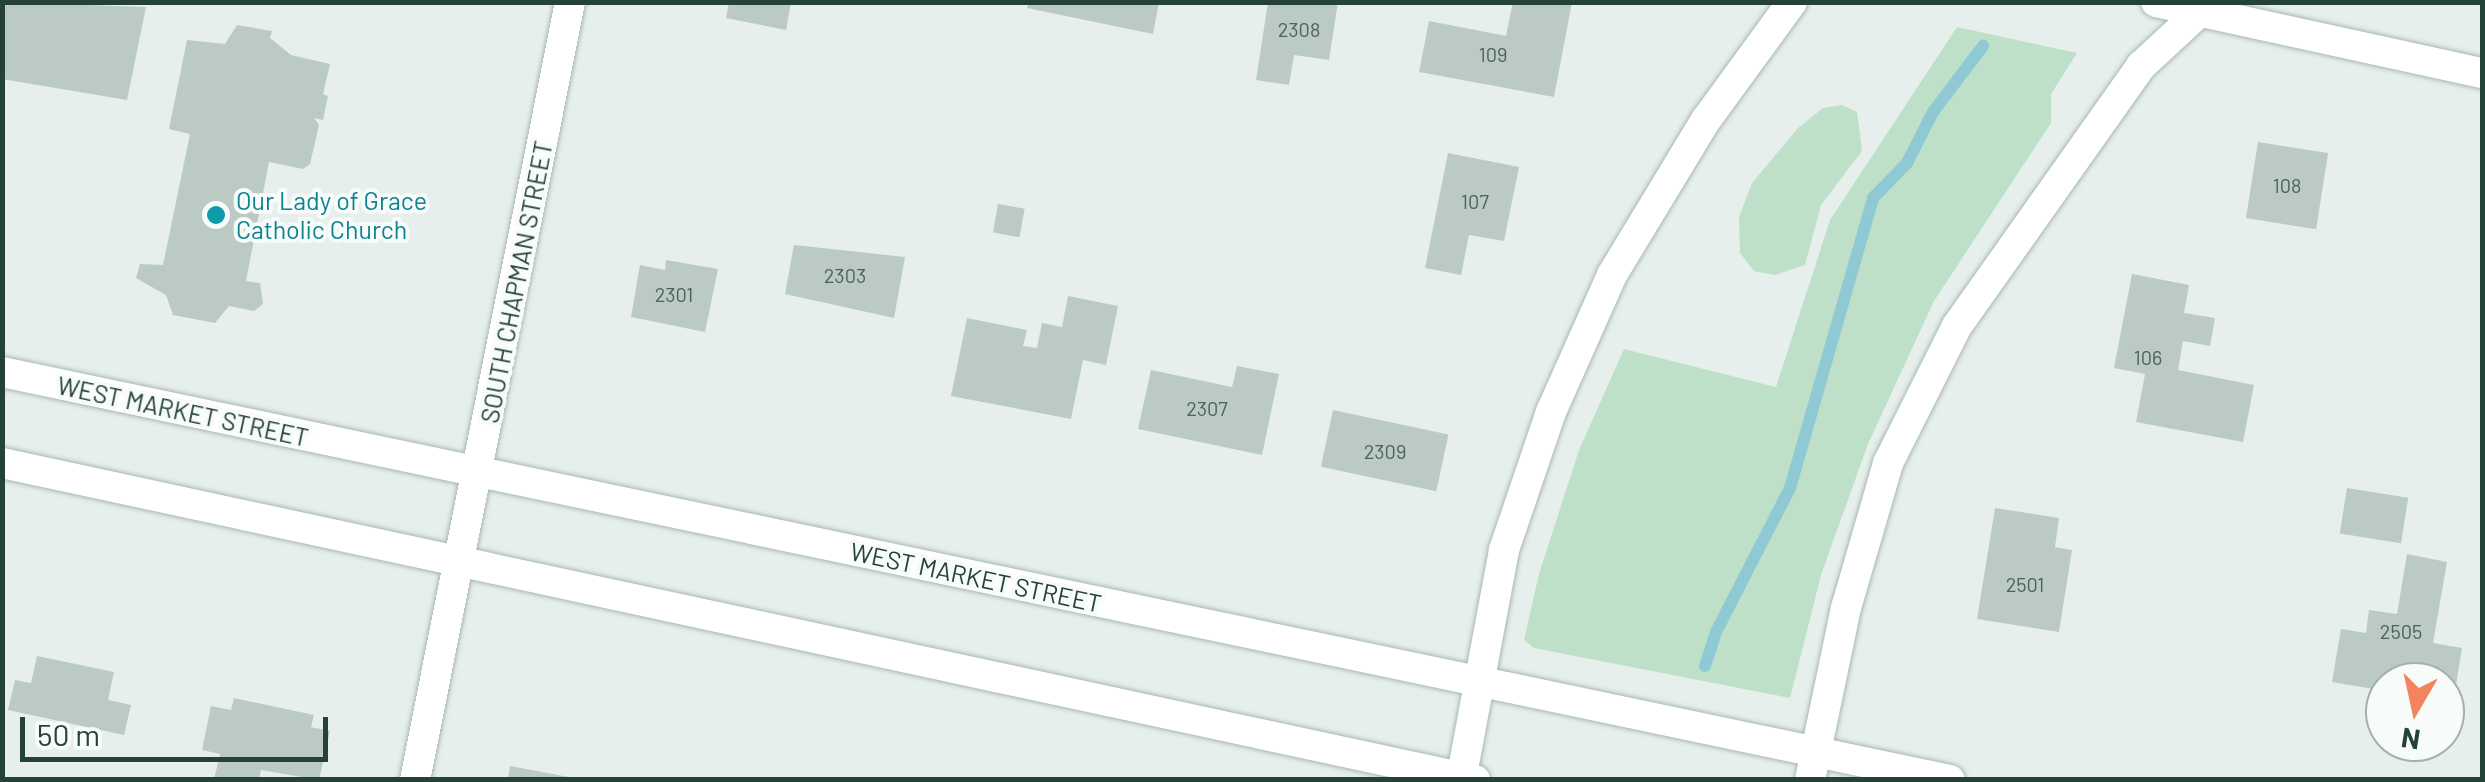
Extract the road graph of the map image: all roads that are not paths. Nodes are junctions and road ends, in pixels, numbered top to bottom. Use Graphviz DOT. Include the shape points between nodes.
graph roads {
  1 [pos="570,2"];
  2 [pos="1792,2"];
  3 [pos="2156,2"];
  4 [pos="2207,7"];
  5 [pos="2482,73"];
  6 [pos="2,372"];
  7 [pos="2,463"];
  8 [pos="479,474"];
  9 [pos="460,561"];
  10 [pos="1482,681"];
  11 [pos="1813,766"];
  12 [pos="1466,779"];
  13 [pos="415,780"];
  14 [pos="1950,780"];
  1 -- 8 [label="main road, SOUTH CHAPMAN STREET"];
  2 -- 10 [label="main road" via="1706,120 1612,275 1552,412 1504,550"];
  3 -- 4 [label="main road"];
  4 -- 5 [label="main road"];
  4 -- 11 [label="main road" via="2141,66 1957,326 1888,463 1846,608"];
  6 -- 8 [label="main road, WEST MARKET STREET"];
  7 -- 9 [label="main road"];
  8 -- 9 [label="main road, SOUTH CHAPMAN STREET"];
  8 -- 10 [label="main road, WEST MARKET STREET"];
  9 -- 12 [label="main road"];
  9 -- 13 [label="main road, SOUTH CHAPMAN STREET"];
  10 -- 11 [label="main road, WEST MARKET STREET"];
  10 -- 12 [label="main road"];
  11 -- 14 [label="main road, WEST MARKET STREET"];
}
